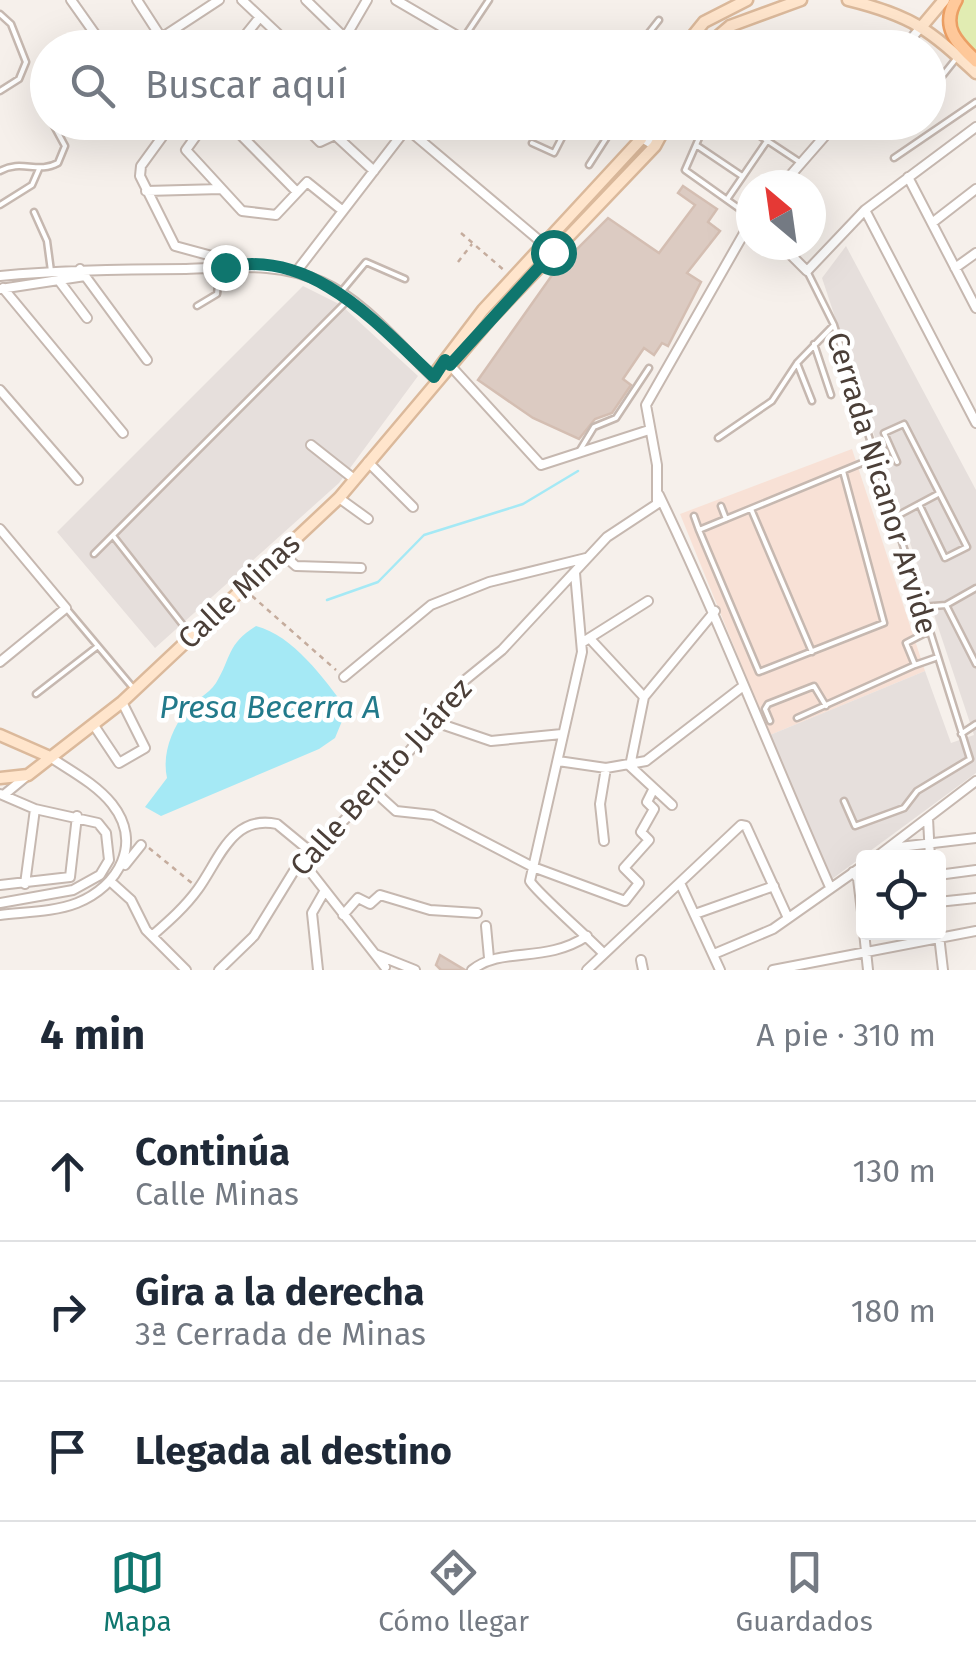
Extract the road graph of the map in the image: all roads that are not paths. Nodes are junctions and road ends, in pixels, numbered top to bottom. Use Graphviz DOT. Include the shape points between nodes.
graph roads {
  1 [pos="71,0"];
  2 [pos="137,0"];
  3 [pos="198,0"];
  4 [pos="219,0"];
  5 [pos="242,0"];
  6 [pos="306,0"];
  7 [pos="367,0"];
  8 [pos="396,0"];
  9 [pos="489,0"];
  10 [pos="747,0"];
  11 [pos="801,0"];
  12 [pos="848,0"];
  13 [pos="944,0"];
  14 [pos="206,10"];
  15 [pos="0,14"];
  16 [pos="260,17"];
  17 [pos="659,20"];
  18 [pos="923,25"];
  19 [pos="92,30"];
  20 [pos="157,30"];
  21 [pos="175,30"];
  22 [pos="249,30"];
  23 [pos="273,30"];
  24 [pos="336,30"];
  25 [pos="349,30"];
  26 [pos="448,30"];
  27 [pos="469,30"];
  28 [pos="652,30"];
  29 [pos="698,30"];
  30 [pos="725,30"];
  31 [pos="919,30"];
  32 [pos="930,30"];
  33 [pos="946,41"];
  34 [pos="958,50"];
  35 [pos="976,61"];
  36 [pos="946,68"];
  37 [pos="976,73"];
  38 [pos="0,91"];
  39 [pos="976,102"];
  40 [pos="946,122"];
  41 [pos="976,127"];
  42 [pos="60,140"];
  43 [pos="160,140"];
  44 [pos="191,140"];
  45 [pos="246,140"];
  46 [pos="340,140"];
  47 [pos="394,140"];
  48 [pos="420,140"];
  49 [pos="561,140"];
  50 [pos="605,140"];
  51 [pos="640,140"];
  52 [pos="643,140"];
  53 [pos="658,140"];
  54 [pos="698,140"];
  55 [pos="821,140"];
  56 [pos="920,140"];
  57 [pos="768,141"];
  58 [pos="532,143"];
  59 [pos="696,145"];
  60 [pos="655,146"];
  61 [pos="894,158"];
  62 [pos="801,163"];
  63 [pos="589,165"];
  64 [pos="39,168"];
  65 [pos="747,170"];
  66 [pos="795,170"];
  67 [pos="0,171"];
  68 [pos="374,171"];
  69 [pos="736,171"];
  70 [pos="908,177"];
  71 [pos="736,186"];
  72 [pos="221,189"];
  73 [pos="976,189"];
  74 [pos="146,192"];
  75 [pos="297,192"];
  76 [pos="728,198"];
  77 [pos="0,205"];
  78 [pos="736,205"];
  79 [pos="865,210"];
  80 [pos="343,211"];
  81 [pos="34,212"];
  82 [pos="932,224"];
  83 [pos="736,246"];
  84 [pos="549,249"];
  85 [pos="976,253"];
  86 [pos="796,260"];
  87 [pos="241,264"];
  88 [pos="220,268"];
  89 [pos="955,268"];
  90 [pos="51,271"];
  91 [pos="807,271"];
  92 [pos="83,272"];
  93 [pos="296,272"];
  94 [pos="0,276"];
  95 [pos="405,279"];
  96 [pos="60,282"];
  97 [pos="2,288"];
  98 [pos="345,295"];
  99 [pos="197,306"];
  100 [pos="976,308"];
  101 [pos="87,318"];
  102 [pos="834,325"];
  103 [pos="814,344"];
  104 [pos="146,360"];
  105 [pos="447,362"];
  106 [pos="797,364"];
  107 [pos="649,368"];
  108 [pos="432,382"];
  109 [pos="0,390"];
  110 [pos="831,395"];
  111 [pos="812,402"];
  112 [pos="976,423"];
  113 [pos="649,430"];
  114 [pos="123,432"];
  115 [pos="718,438"];
  116 [pos="312,444"];
  117 [pos="578,454"];
  118 [pos="875,458"];
  119 [pos="368,462"];
  120 [pos="897,462"];
  121 [pos="844,471"];
  122 [pos="78,480"];
  123 [pos="354,480"];
  124 [pos="938,494"];
  125 [pos="660,495"];
  126 [pos="339,498"];
  127 [pos="919,504"];
  128 [pos="721,506"];
  129 [pos="413,507"];
  130 [pos="751,509"];
  131 [pos="694,516"];
  132 [pos="368,518"];
  133 [pos="893,518"];
  134 [pos="726,519"];
  135 [pos="0,529"];
  136 [pos="700,530"];
  137 [pos="114,537"];
  138 [pos="281,553"];
  139 [pos="94,554"];
  140 [pos="586,558"];
  141 [pos="361,568"];
  142 [pos="575,573"];
  143 [pos="976,588"];
  144 [pos="648,601"];
  145 [pos="946,606"];
  146 [pos="921,607"];
  147 [pos="66,608"];
  148 [pos="715,611"];
  149 [pos="929,632"];
  150 [pos="190,634"];
  151 [pos="588,642"];
  152 [pos="98,646"];
  153 [pos="812,652"];
  154 [pos="937,658"];
  155 [pos="0,662"];
  156 [pos="976,664"];
  157 [pos="915,665"];
  158 [pos="344,677"];
  159 [pos="742,688"];
  160 [pos="135,690"];
  161 [pos="36,694"];
  162 [pos="644,696"];
  163 [pos="122,702"];
  164 [pos="826,706"];
  165 [pos="797,718"];
  166 [pos="770,721"];
  167 [pos="435,722"];
  168 [pos="93,724"];
  169 [pos="976,724"];
  170 [pos="562,734"];
  171 [pos="960,734"];
  172 [pos="0,735"];
  173 [pos="50,757"];
  174 [pos="558,761"];
  175 [pos="630,766"];
  176 [pos="606,768"];
  177 [pos="28,775"];
  178 [pos="0,778"];
  179 [pos="976,781"];
  180 [pos="654,788"];
  181 [pos="374,792"];
  182 [pos="3,794"];
  183 [pos="844,801"];
  184 [pos="672,805"];
  185 [pos="35,810"];
  186 [pos="77,816"];
  187 [pos="928,818"];
  188 [pos="976,838"];
  189 [pos="604,841"];
  190 [pos="931,843"];
  191 [pos="141,846"];
  192 [pos="890,848"];
  193 [pos="887,850"];
  194 [pos="931,850"];
  195 [pos="311,852"];
  196 [pos="302,861"];
  197 [pos="533,868"];
  198 [pos="120,870"];
  199 [pos="976,870"];
  200 [pos="946,874"];
  201 [pos="856,877"];
  202 [pos="111,882"];
  203 [pos="680,883"];
  204 [pos="25,884"];
  205 [pos="0,885"];
  206 [pos="774,886"];
  207 [pos="830,887"];
  208 [pos="324,892"];
  209 [pos="976,898"];
  210 [pos="946,901"];
  211 [pos="0,903"];
  212 [pos="477,912"];
  213 [pos="695,914"];
  214 [pos="343,915"];
  215 [pos="0,916"];
  216 [pos="788,918"];
  217 [pos="486,926"];
  218 [pos="976,931"];
  219 [pos="946,932"];
  220 [pos="153,935"];
  221 [pos="587,936"];
  222 [pos="865,940"];
  223 [pos="910,940"];
  224 [pos="940,940"];
  225 [pos="866,952"];
  226 [pos="603,953"];
  227 [pos="375,954"];
  228 [pos="714,954"];
  229 [pos="489,958"];
  230 [pos="385,967"];
  231 [pos="794,968"];
  232 [pos="186,970"];
  233 [pos="219,970"];
  234 [pos="318,970"];
  235 [pos="416,970"];
  236 [pos="472,970"];
  237 [pos="587,970"];
  238 [pos="720,970"];
  239 [pos="774,970"];
  240 [pos="868,970"];
  241 [pos="943,970"];
  1 -- 19 [label="street"];
  2 -- 20 [label="street"];
  3 -- 14 [label="street"];
  4 -- 14 [label="street"];
  5 -- 16 [label="street"];
  6 -- 24 [label="street"];
  7 -- 25 [label="street"];
  8 -- 26 [label="street"];
  9 -- 27 [label="lane"];
  10 -- 29 [label="street"];
  11 -- 30 [label="street"];
  12 -- 18 [label="street"];
  13 -- 18 [label="street"];
  13 -- 34 [label="main road"];
  14 -- 21 [label="street"];
  15 -- 38 [label="lane" via="26,62 18,80"];
  16 -- 22 [label="street"];
  16 -- 23 [label="street"];
  17 -- 28 [label="lane"];
  18 -- 31 [label="street"];
  18 -- 32 [label="street"];
  33 -- 34 [label="street"];
  34 -- 35 [label="main road"];
  34 -- 36 [label="lane"];
  34 -- 37 [label="street"];
  39 -- 40 [label="lane"];
  41 -- 70 [label="street"];
  42 -- 64 [label="lane" via="65,153 53,167"];
  43 -- 74 [label="street" via="141,166"];
  44 -- 72 [label="street" via="188,153"];
  45 -- 75 [label="street"];
  46 -- 68 [label="street"];
  47 -- 68 [label="street"];
  48 -- 84 [label="street"];
  49 -- 58 [label="lane" via="554,153"];
  50 -- 63 [label="lane"];
  51 -- 84 [label="street, Calle Minas"];
  52 -- 60 [label="street"];
  53 -- 60 [label="street, Calle Minas"];
  54 -- 59 [label="lane"];
  55 -- 62 [label="street"];
  56 -- 61 [label="lane"];
  57 -- 62 [label="lane"];
  57 -- 65 [label="lane"];
  59 -- 69 [label="lane"];
  59 -- 76 [label="lane" via="685,170"];
  60 -- 84 [label="street, Calle Minas"];
  62 -- 66 [label="street"];
  64 -- 67 [label="lane" via="22,163"];
  64 -- 77 [label="lane" via="32,184"];
  68 -- 80 [label="street"];
  70 -- 79 [label="street"];
  70 -- 82 [label="street"];
  71 -- 76 [label="lane"];
  72 -- 74 [label="street"];
  72 -- 75 [label="street" via="242,211 268,216 282,212"];
  73 -- 82 [label="street"];
  74 -- 87 [label="street" via="175,246"];
  75 -- 80 [label="street" via="310,182"];
  76 -- 78 [label="lane"];
  79 -- 91 [label="street"];
  79 -- 112 [label="street"];
  80 -- 93 [label="street"];
  81 -- 90 [label="lane"];
  82 -- 89 [label="street"];
  83 -- 113 [label="street" via="646,405"];
  84 -- 105 [label="street, Calle Minas"];
  84 -- 105 [label="street, Calle Minas" via="514,278"];
  85 -- 89 [label="street"];
  86 -- 91 [label="street, Cerrada Nicanor Arvide"];
  87 -- 88 [label="street"];
  87 -- 93 [label="street"];
  88 -- 92 [label="street"];
  88 -- 99 [label="lane" via="217,294"];
  89 -- 100 [label="street"];
  90 -- 92 [label="street"];
  90 -- 94 [label="street"];
  91 -- 102 [label="lane, Cerrada Nicanor Arvide"];
  92 -- 96 [label="street"];
  92 -- 104 [label="street"];
  93 -- 98 [label="street"];
  95 -- 98 [label="lane" via="366,262"];
  96 -- 97 [label="street"];
  96 -- 101 [label="street"];
  97 -- 114 [label="street"];
  98 -- 108 [label="street"];
  98 -- 137 [label="lane"];
  102 -- 103 [label="lane"];
  102 -- 118 [label="lane, Cerrada Nicanor Arvide"];
  103 -- 106 [label="lane"];
  103 -- 110 [label="lane"];
  105 -- 108 [label="street, Calle Minas"];
  105 -- 117 [label="street" via="536,463"];
  106 -- 111 [label="lane"];
  106 -- 115 [label="lane" via="772,401"];
  107 -- 117 [label="lane" via="616,418 594,426"];
  108 -- 119 [label="street, Calle Minas"];
  109 -- 122 [label="street"];
  113 -- 117 [label="street"];
  113 -- 125 [label="street"];
  116 -- 123 [label="street"];
  118 -- 121 [label="lane"];
  118 -- 133 [label="lane, Cerrada Nicanor Arvide"];
  119 -- 123 [label="street, Calle Minas"];
  119 -- 129 [label="street"];
  120 -- 124 [label="lane" via="884,433 904,424"];
  121 -- 130 [label="lane"];
  121 -- 153 [label="lane" via="886,618"];
  123 -- 126 [label="street, Calle Minas"];
  124 -- 127 [label="lane"];
  124 -- 127 [label="lane" via="967,547 945,558"];
  125 -- 140 [label="street, Calle Benito Juárez" via="652,509 614,530"];
  125 -- 148 [label="street"];
  126 -- 132 [label="street"];
  126 -- 138 [label="street, Calle Minas"];
  127 -- 133 [label="lane"];
  128 -- 134 [label="lane"];
  130 -- 134 [label="lane"];
  130 -- 153 [label="lane"];
  131 -- 136 [label="lane"];
  133 -- 146 [label="lane, Cerrada Nicanor Arvide"];
  134 -- 136 [label="lane"];
  135 -- 147 [label="street"];
  136 -- 153 [label="lane" via="759,672"];
  137 -- 139 [label="lane"];
  137 -- 150 [label="lane"];
  138 -- 141 [label="street" via="296,566"];
  138 -- 150 [label="street, Calle Minas"];
  140 -- 142 [label="street, Calle Benito Juárez"];
  140 -- 158 [label="street" via="489,582 431,605"];
  142 -- 151 [label="street"];
  142 -- 167 [label="street, Calle Benito Juárez" via="502,650 458,685"];
  143 -- 145 [label="lane"];
  144 -- 151 [label="street"];
  145 -- 146 [label="lane"];
  145 -- 156 [label="lane"];
  146 -- 149 [label="lane, Cerrada Nicanor Arvide"];
  147 -- 152 [label="lane"];
  147 -- 155 [label="street"];
  148 -- 159 [label="street"];
  148 -- 162 [label="street"];
  149 -- 154 [label="lane, Cerrada Nicanor Arvide"];
  149 -- 157 [label="lane" via="906,643"];
  150 -- 160 [label="street, Calle Minas"];
  151 -- 162 [label="street"];
  151 -- 170 [label="street"];
  152 -- 160 [label="lane"];
  152 -- 161 [label="lane"];
  154 -- 157 [label="lane"];
  154 -- 171 [label="lane, Cerrada Nicanor Arvide"];
  157 -- 164 [label="lane"];
  159 -- 175 [label="street" via="656,755"];
  159 -- 207 [label="street"];
  160 -- 163 [label="street, Calle Minas"];
  162 -- 175 [label="street"];
  163 -- 168 [label="street, Calle Minas"];
  163 -- 168 [label="street" via="146,745 118,762"];
  164 -- 165 [label="lane"];
  164 -- 166 [label="lane" via="814,686 766,706"];
  167 -- 170 [label="street" via="491,741"];
  167 -- 181 [label="street, Calle Benito Juárez"];
  168 -- 173 [label="street, Calle Minas"];
  169 -- 171 [label="lane"];
  170 -- 174 [label="street"];
  171 -- 183 [label="lane" via="970,759 917,791 904,808 855,826"];
  172 -- 173 [label="street"];
  173 -- 177 [label="street, Calle Minas"];
  173 -- 198 [label="street" via="113,806 126,836"];
  174 -- 176 [label="street"];
  174 -- 197 [label="street"];
  175 -- 176 [label="street"];
  175 -- 180 [label="street"];
  176 -- 189 [label="street"];
  177 -- 178 [label="street"];
  177 -- 182 [label="street, Calle Minas"];
  179 -- 187 [label="street"];
  180 -- 184 [label="street"];
  180 -- 197 [label="street" via="647,802 654,810 641,832 649,840 624,868 639,883 625,901"];
  181 -- 195 [label="street, Calle Benito Juárez"];
  181 -- 197 [label="street" via="396,811 443,820"];
  182 -- 185 [label="street"];
  185 -- 186 [label="street"];
  185 -- 204 [label="street"];
  186 -- 204 [label="street" via="72,872 66,879"];
  186 -- 211 [label="street" via="106,833 110,860 100,875 73,890"];
  187 -- 190 [label="street"];
  187 -- 192 [label="street"];
  188 -- 190 [label="street"];
  190 -- 192 [label="street"];
  190 -- 194 [label="street"];
  191 -- 198 [label="street"];
  192 -- 193 [label="street"];
  195 -- 196 [label="street, Calle Benito Juárez"];
  195 -- 220 [label="street" via="276,824 248,825 228,840 198,888"];
  196 -- 208 [label="street"];
  196 -- 233 [label="street, Calle Benito Juárez" via="254,936"];
  197 -- 221 [label="street" via="536,892"];
  198 -- 202 [label="street"];
  199 -- 200 [label="street"];
  201 -- 207 [label="street"];
  202 -- 215 [label="street" via="78,902"];
  202 -- 220 [label="street"];
  203 -- 206 [label="street" via="738,826 746,826"];
  203 -- 213 [label="street"];
  203 -- 226 [label="street"];
  204 -- 205 [label="street"];
  206 -- 213 [label="street"];
  206 -- 216 [label="street"];
  207 -- 216 [label="street"];
  208 -- 214 [label="street"];
  208 -- 234 [label="street" via="312,913"];
  209 -- 210 [label="street"];
  212 -- 214 [label="street" via="430,910 380,895 370,904 358,898"];
  213 -- 228 [label="street"];
  214 -- 227 [label="street"];
  216 -- 228 [label="street"];
  217 -- 229 [label="street"];
  218 -- 219 [label="street"];
  220 -- 232 [label="street"];
  221 -- 226 [label="street"];
  221 -- 229 [label="street" via="559,952"];
  222 -- 225 [label="street"];
  223 -- 225 [label="street"];
  224 -- 241 [label="street"];
  225 -- 231 [label="street"];
  225 -- 240 [label="street"];
  226 -- 237 [label="street"];
  227 -- 230 [label="street"];
  227 -- 235 [label="street"];
  228 -- 238 [label="street"];
  229 -- 236 [label="street"];
  231 -- 239 [label="street"];
}
